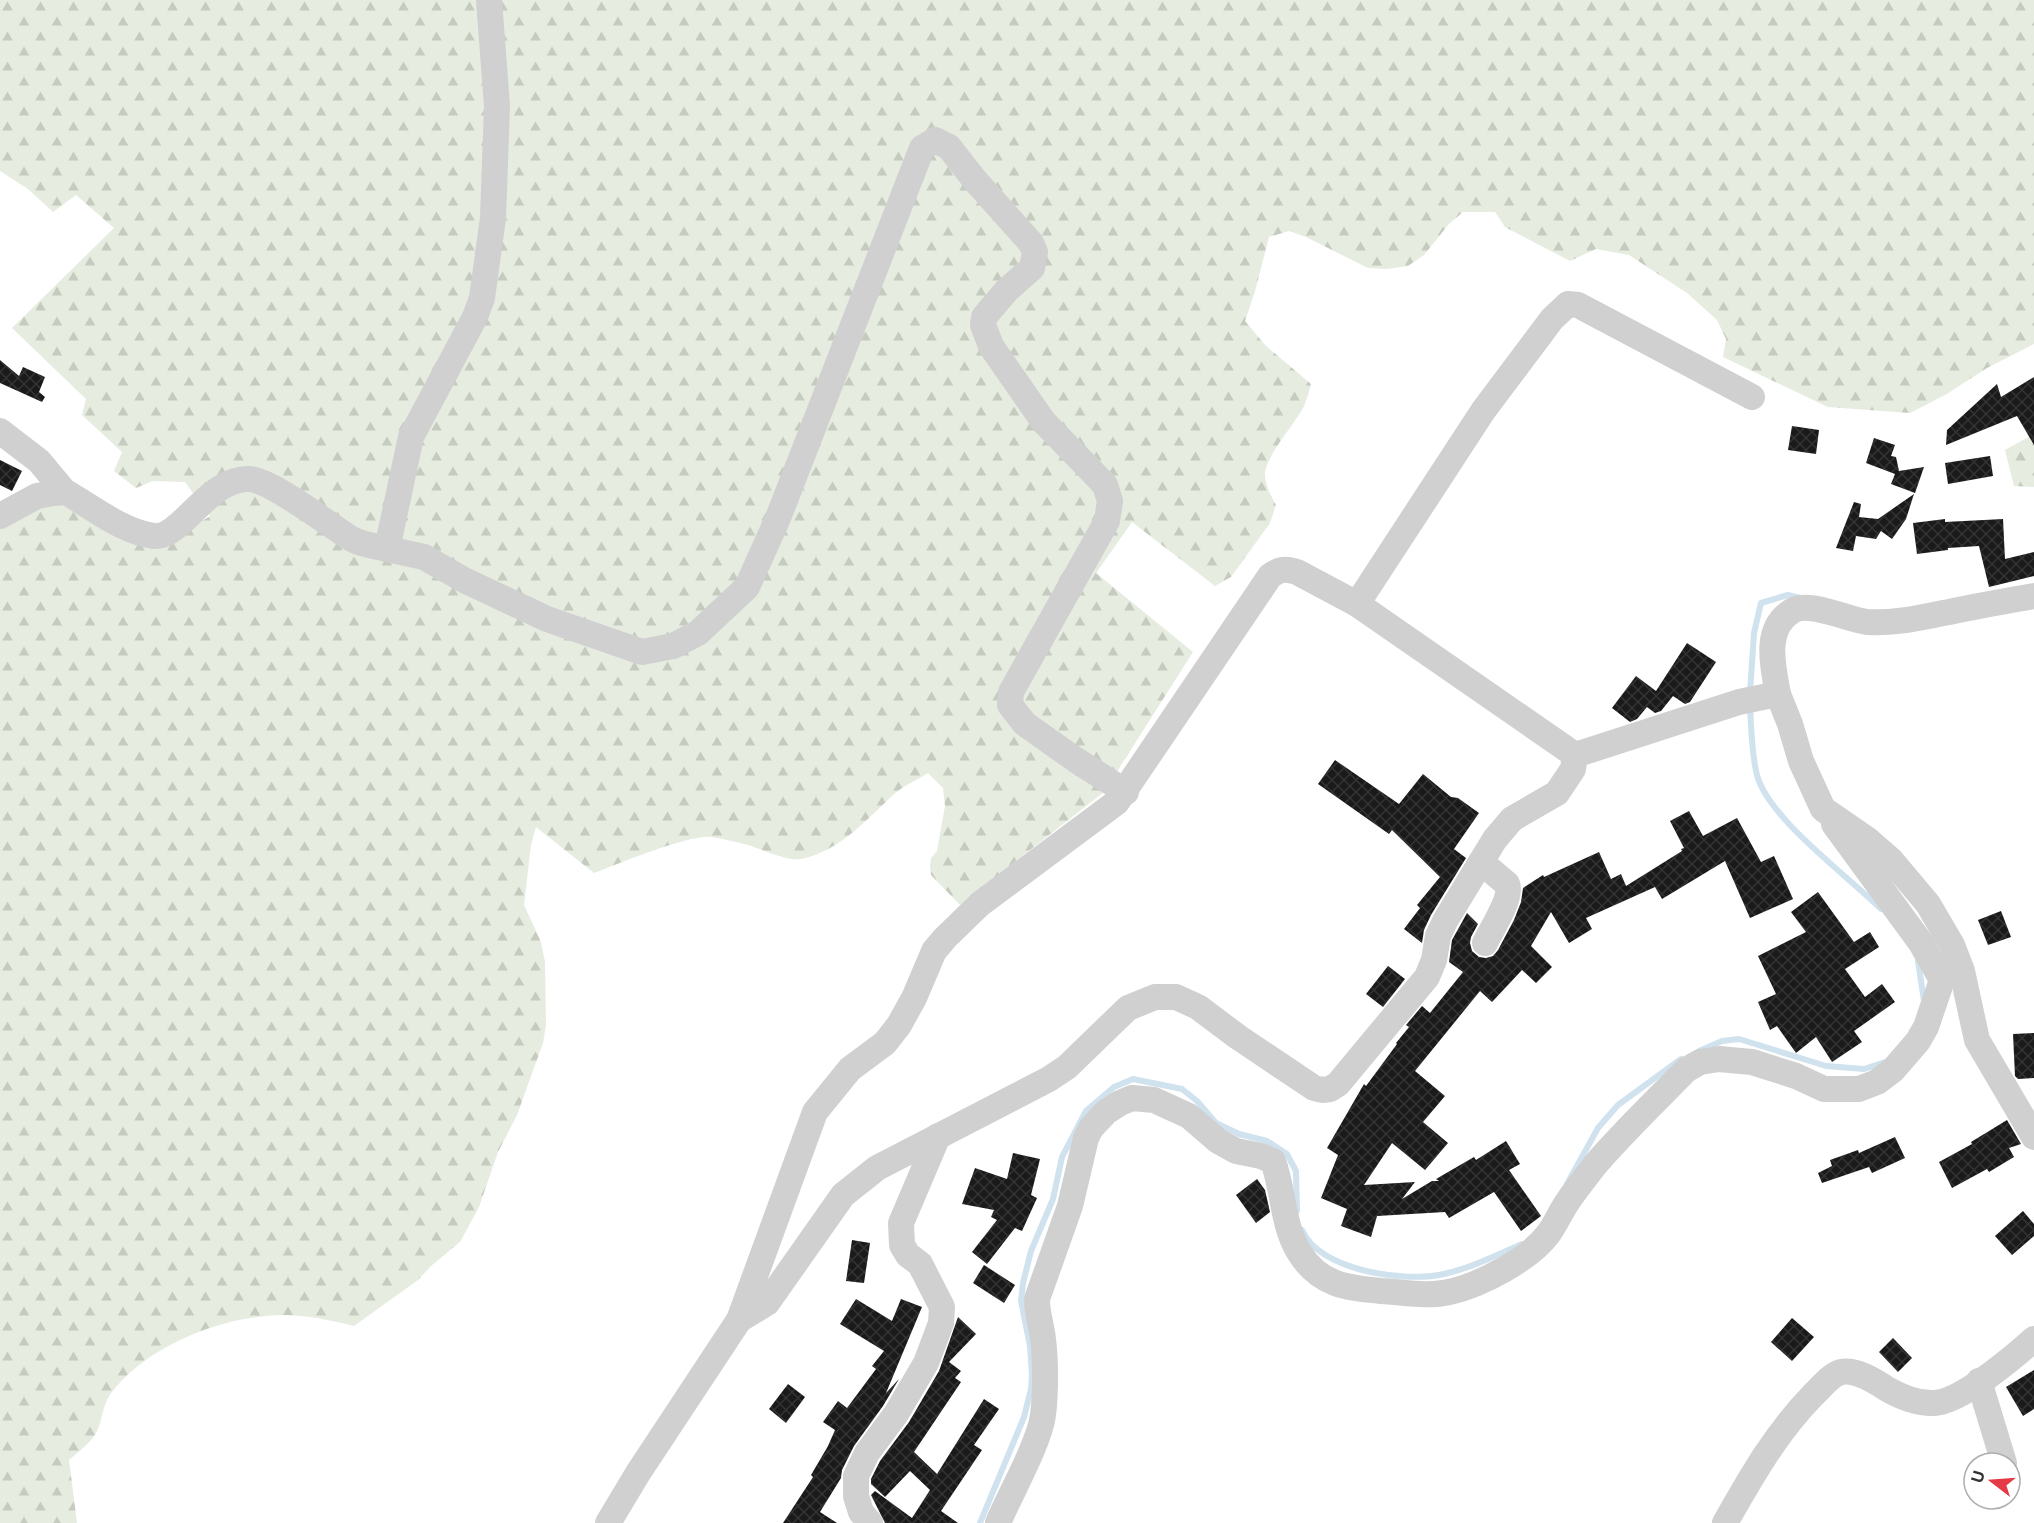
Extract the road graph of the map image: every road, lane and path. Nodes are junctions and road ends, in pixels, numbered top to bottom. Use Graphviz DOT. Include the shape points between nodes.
graph roads {
  1 [pos="489,0"];
  2 [pos="1752,397"];
  3 [pos="0,431"];
  4 [pos="64,491"];
  5 [pos="0,516"];
  6 [pos="387,549"];
  7 [pos="2034,596"];
  8 [pos="1357,604"];
  9 [pos="1778,694"];
  10 [pos="1575,755"];
  11 [pos="1126,792"];
  12 [pos="1823,809"];
  13 [pos="1481,862"];
  14 [pos="1485,943"];
  15 [pos="1942,980"];
  16 [pos="1977,1040"];
  17 [pos="938,1136"];
  18 [pos="2034,1137"];
  19 [pos="739,1320"];
  20 [pos="2034,1339"];
  21 [pos="1979,1381"];
  22 [pos="2000,1451"];
  23 [pos="608,1523"];
  24 [pos="870,1523"];
  25 [pos="998,1523"];
  26 [pos="1725,1523"];
  1 -- 6 [label="street" via="497,106 493,218 482,298 411,437"];
  2 -- 8 [label="street" via="1578,305 1568,304 1552,319 1483,411"];
  3 -- 4 [label="street" via="39,462"];
  4 -- 5 [label="street" via="38,496"];
  4 -- 6 [label="street" via="120,524 157,536 177,526 220,486 250,479 272,487 355,541"];
  6 -- 11 [label="street" via="423,557 546,619 642,652 673,646 698,633 747,587 922,148 935,140 949,147 1031,243 1035,252 1032,268 1007,290 984,317 983,325 991,346 1043,421 1105,485 1110,501 1107,521 1011,692 1010,705 1025,724"];
  7 -- 9 [label="street" via="1885,622 1857,620 1809,608 1794,609 1778,622 1774,637 1772,662"];
  8 -- 10 [label="street"];
  8 -- 11 [label="street" via="1297,572 1279,570 1270,576"];
  9 -- 10 [label="street" via="1739,702"];
  9 -- 12 [label="street"];
  10 -- 13 [label="street" via="1573,769 1557,794 1512,819"];
  11 -- 19 [label="street" via="980,904 945,938 934,951 909,1006 885,1043 850,1069 815,1112"];
  12 -- 15 [label="street" via="1921,943"];
  12 -- 16 [label="street" via="1891,860 1928,904 1962,971"];
  13 -- 14 [label="street" via="1509,889"];
  13 -- 17 [label="street" via="1445,921 1427,977 1369,1049 1330,1089 1314,1088 1191,1003 1176,997 1155,997 1128,1008 1049,1080"];
  15 -- 16 [label="street"];
  15 -- 25 [label="street" via="1918,1041 1893,1070 1859,1089 1824,1089 1752,1062 1719,1059 1700,1062 1686,1070 1596,1164 1549,1233 1529,1255 1504,1270 1449,1292 1362,1289 1330,1281 1299,1252 1286,1224 1280,1179 1273,1161 1218,1141 1189,1116 1154,1100 1132,1098 1120,1103 1091,1128 1063,1226 1040,1288 1037,1315 1045,1375 1042,1418"];
  16 -- 18 [label="street"];
  17 -- 19 [label="street" via="878,1168 843,1195 767,1303"];
  17 -- 24 [label="street" via="901,1224 902,1245 920,1264 942,1307 941,1323 926,1363 856,1476 856,1496"];
  19 -- 23 [label="street"];
  20 -- 21 [label="street" via="2004,1366"];
  21 -- 22 [label="street"];
  21 -- 26 [label="street" via="1936,1403 1903,1397 1849,1371 1838,1373 1778,1435"];
}
